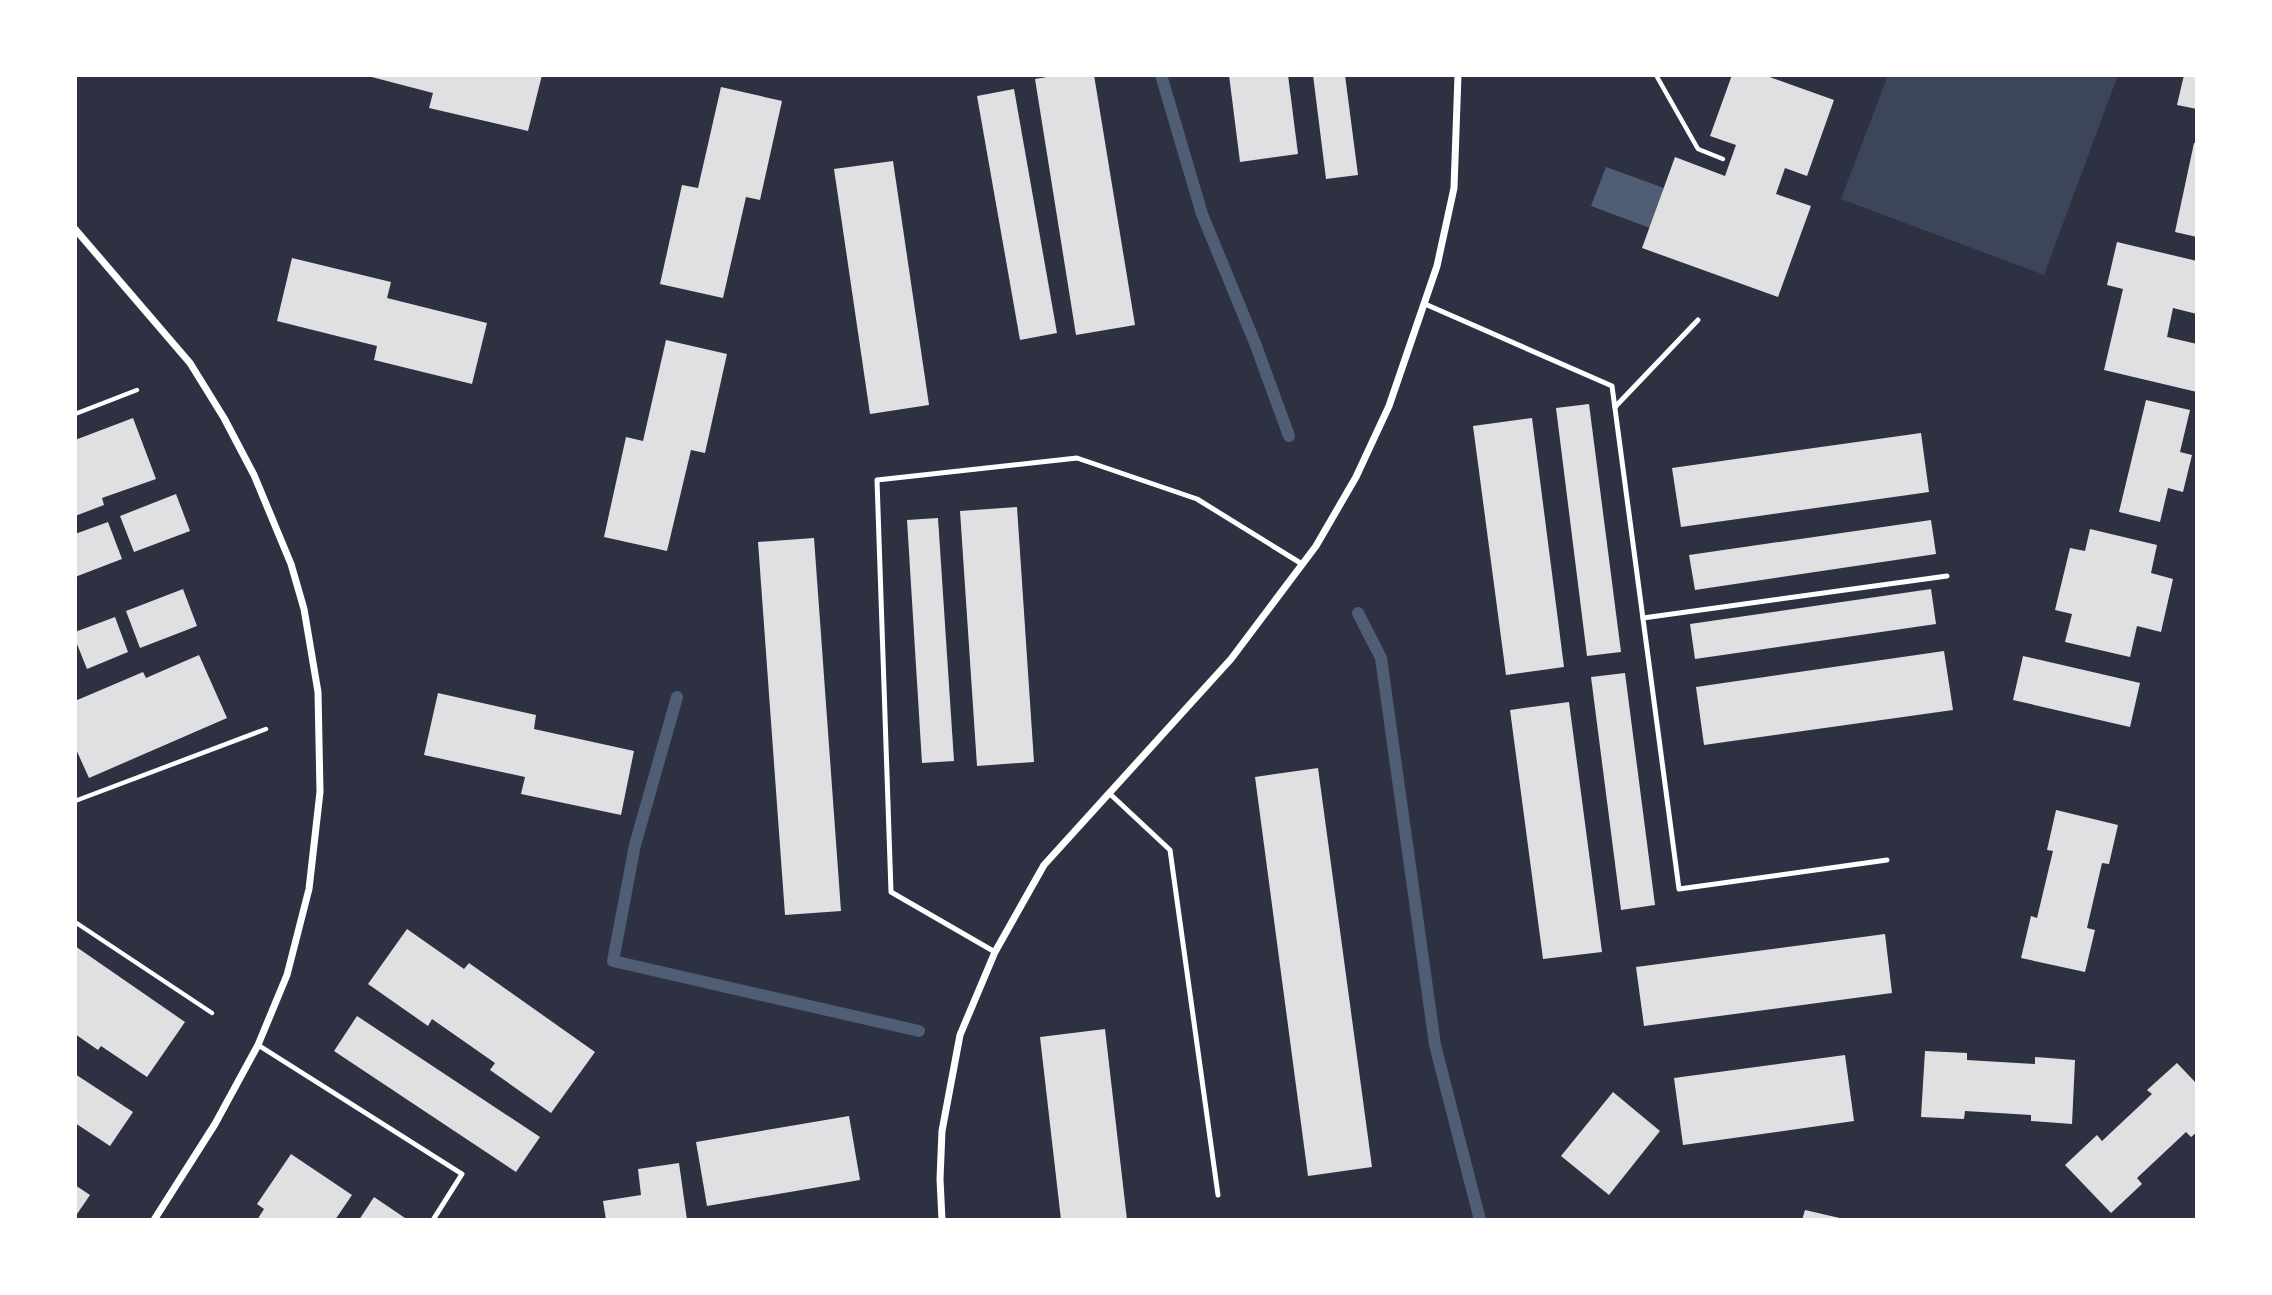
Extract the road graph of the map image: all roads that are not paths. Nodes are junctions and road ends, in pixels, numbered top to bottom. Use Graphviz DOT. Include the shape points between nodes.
graph roads {
  1 [pos="1458,75"];
  2 [pos="75,229"];
  3 [pos="1424,304"];
  4 [pos="1698,320"];
  5 [pos="1615,407"];
  6 [pos="1302,564"];
  7 [pos="1947,576"];
  8 [pos="1643,618"];
  9 [pos="1110,793"];
  10 [pos="1887,860"];
  11 [pos="995,952"];
  12 [pos="258,1045"];
  13 [pos="1218,1195"];
  14 [pos="154,1220"];
  15 [pos="433,1220"];
  16 [pos="942,1220"];
  1 -- 3 [label="street" via="1454,188"];
  2 -- 12 [label="street" via="190,363 224,418 254,475 291,564 304,609 318,692 320,792 309,889 287,975"];
  3 -- 5 [label="lane" via="1612,386"];
  3 -- 6 [label="street" via="1389,406 1356,477"];
  4 -- 5 [label="lane"];
  5 -- 8 [label="lane"];
  6 -- 9 [label="street" via="1231,659"];
  6 -- 11 [label="lane" via="1197,499 1077,458 877,480 891,892"];
  7 -- 8 [label="lane"];
  8 -- 10 [label="lane" via="1679,889"];
  9 -- 11 [label="street" via="1044,865"];
  9 -- 13 [label="lane" via="1170,850"];
  11 -- 16 [label="street" via="960,1035 942,1130"];
  12 -- 14 [label="street"];
  12 -- 15 [label="lane" via="462,1174"];
}
